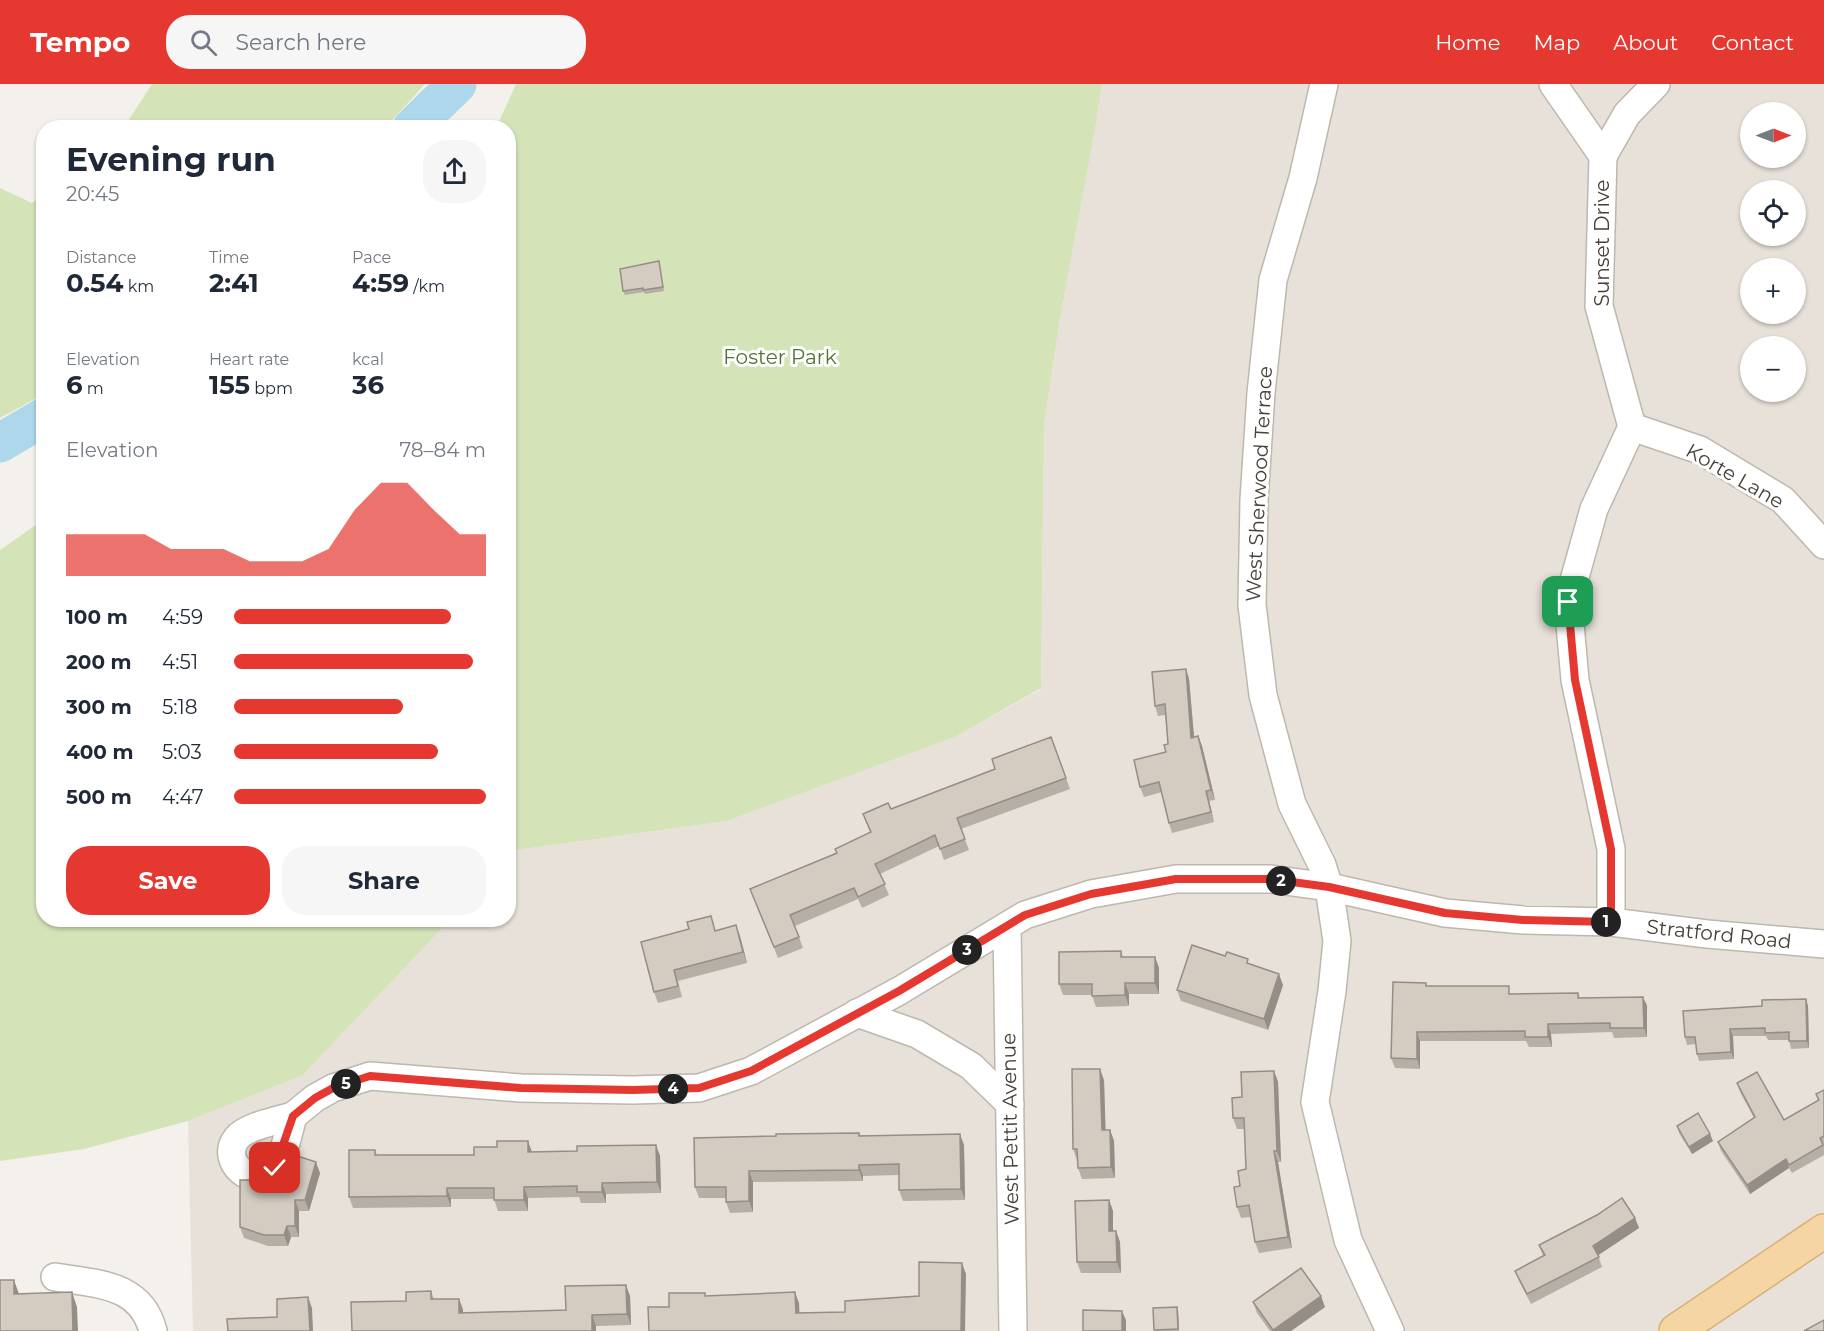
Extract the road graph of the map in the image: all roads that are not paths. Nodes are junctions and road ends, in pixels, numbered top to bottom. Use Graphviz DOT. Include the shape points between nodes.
graph roads {
  1 [pos="1324,84"];
  2 [pos="1553,84"];
  3 [pos="1656,84"];
  4 [pos="1603,156"];
  5 [pos="1632,427"];
  6 [pos="1824,545"];
  7 [pos="1329,887"];
  8 [pos="1611,922"];
  9 [pos="1007,926"];
  10 [pos="1824,944"];
  11 [pos="858,1013"];
  12 [pos="1010,1104"];
  13 [pos="293,1116"];
  14 [pos="1824,1231"];
  15 [pos="56,1277"];
  16 [pos="153,1331"];
  17 [pos="1013,1331"];
  18 [pos="1390,1331"];
  19 [pos="1676,1331"];
  1 -- 7 [label="street, West Sherwood Terrace" via="1303,178 1273,280 1254,500 1252,604 1263,695 1292,804"];
  2 -- 4 [label="street, Sunset Drive"];
  3 -- 4 [label="street, Sunset Drive" via="1627,114"];
  4 -- 5 [label="street, Sunset Drive" via="1599,306"];
  5 -- 6 [label="street, Korte Lane" via="1700,450 1783,500"];
  5 -- 8 [label="street" via="1594,509 1568,602 1575,680 1611,849"];
  7 -- 8 [label="street, Stratford Road" via="1445,913"];
  7 -- 9 [label="street, Stratford Road" via="1270,879 1176,879 1091,894 1025,915"];
  7 -- 18 [label="street, West Sherwood Terrace" via="1337,941 1316,1102 1348,1240"];
  8 -- 10 [label="street, Stratford Road"];
  9 -- 11 [label="street, Stratford Road"];
  9 -- 12 [label="street, West Pettit Avenue"];
  11 -- 12 [label="street" via="917,1034 971,1066"];
  11 -- 13 [label="street, Stratford Road" via="751,1071 699,1088 521,1088 370,1076 333,1088"];
  12 -- 17 [label="street, West Pettit Avenue"];
  14 -- 19 [label="main road"];
  15 -- 16 [label="street" via="127,1293 143,1308"];
}
